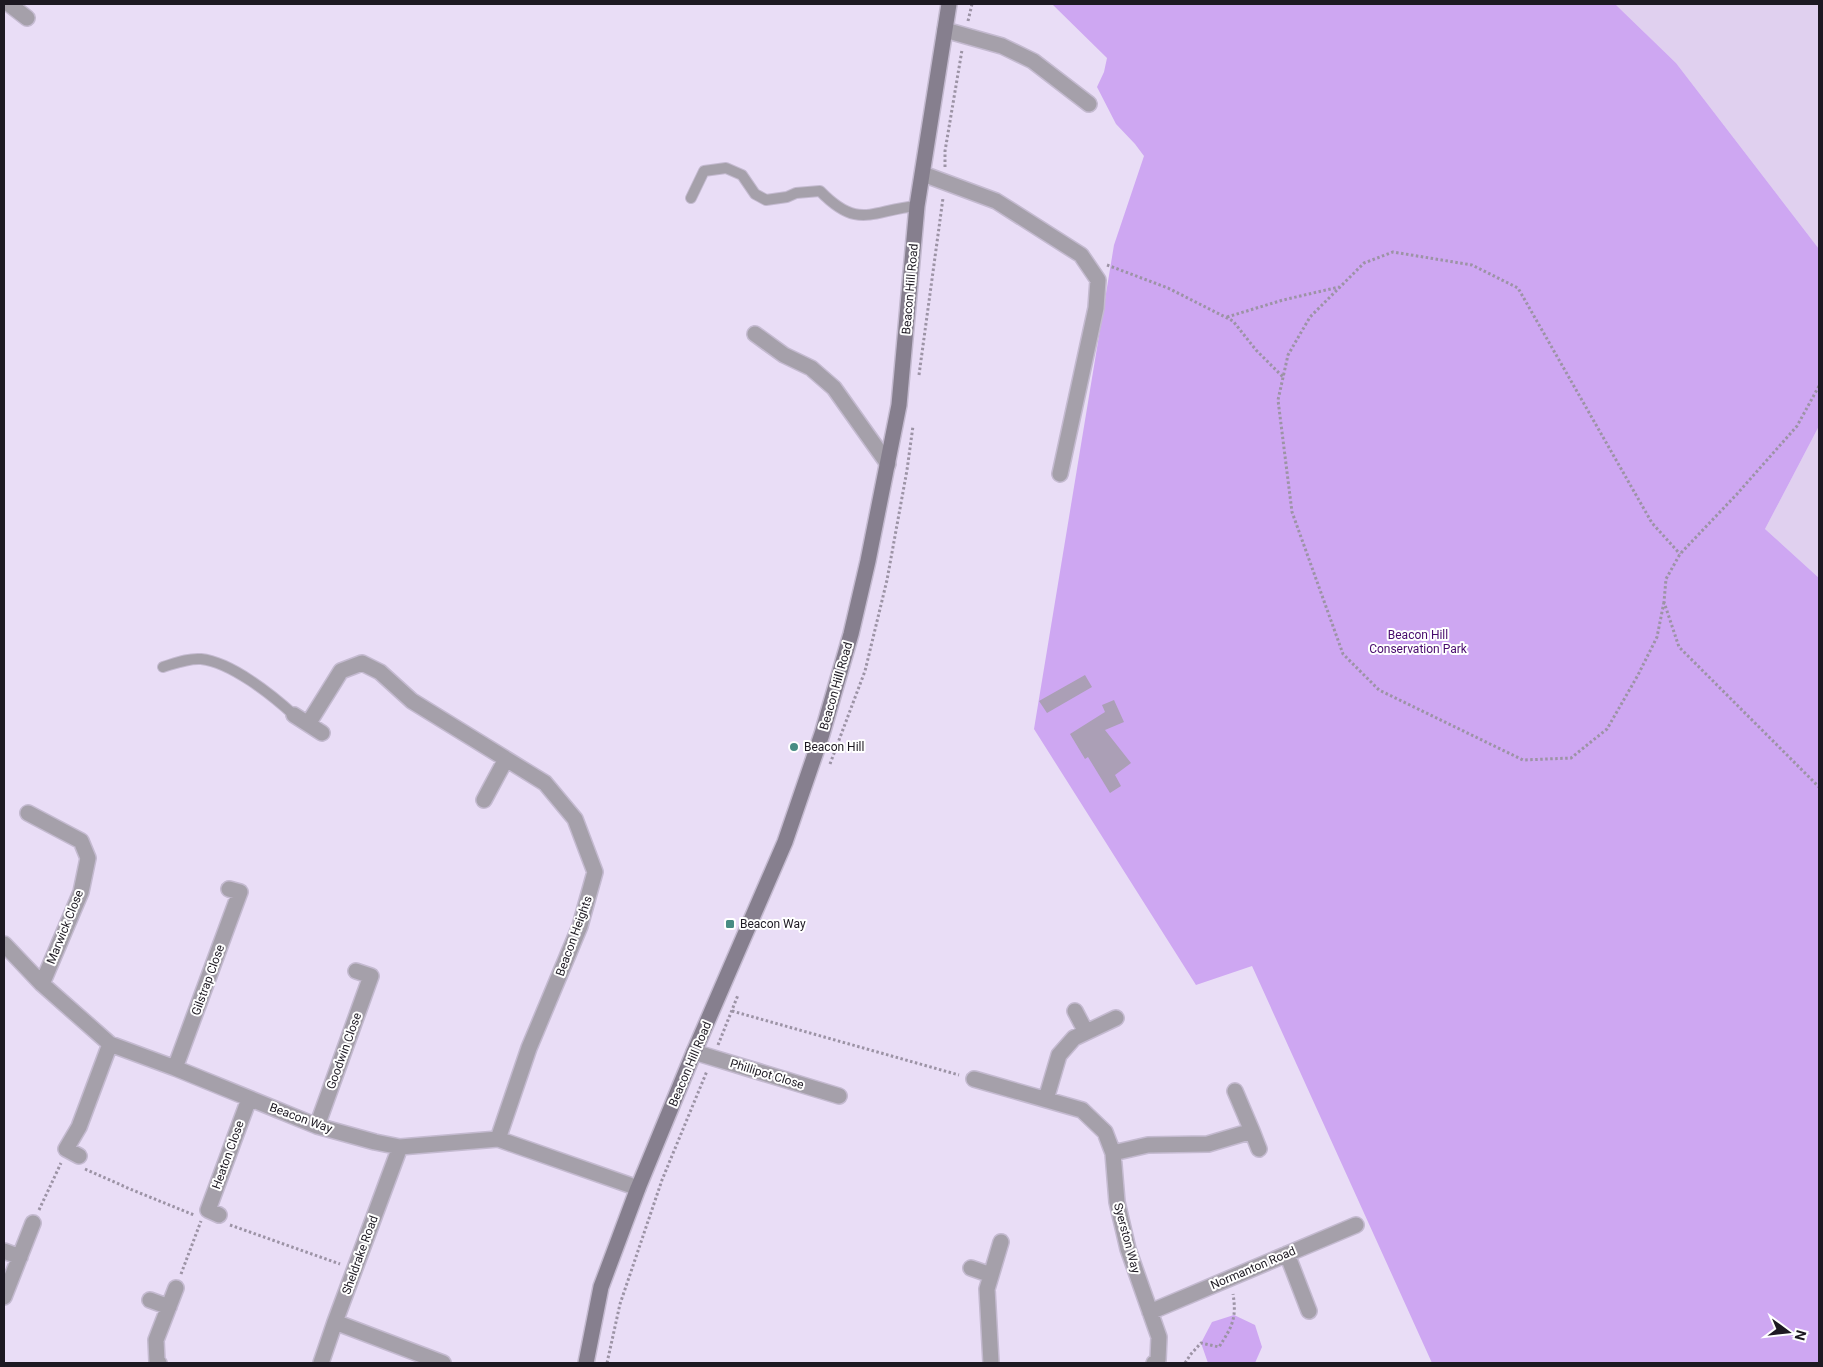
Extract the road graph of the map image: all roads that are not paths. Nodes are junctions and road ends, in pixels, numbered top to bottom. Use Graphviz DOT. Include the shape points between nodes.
graph roads {
  1 [pos="9,4"];
  2 [pos="949,4"];
  3 [pos="27,18"];
  4 [pos="945,30"];
  5 [pos="1089,104"];
  6 [pos="923,174"];
  7 [pos="691,198"];
  8 [pos="917,206"];
  9 [pos="755,334"];
  10 [pos="888,464"];
  11 [pos="1060,474"];
  12 [pos="163,667"];
  13 [pos="294,715"];
  14 [pos="308,724"];
  15 [pos="322,733"];
  16 [pos="506,759"];
  17 [pos="484,800"];
  18 [pos="28,813"];
  19 [pos="240,892"];
  20 [pos="4,944"];
  21 [pos="356,971"];
  22 [pos="371,976"];
  23 [pos="386,982"];
  24 [pos="42,984"];
  25 [pos="1075,1011"];
  26 [pos="1116,1018"];
  27 [pos="1086,1032"];
  28 [pos="110,1044"];
  29 [pos="694,1052"];
  30 [pos="175,1068"];
  31 [pos="974,1079"];
  32 [pos="1235,1091"];
  33 [pos="839,1096"];
  34 [pos="249,1099"];
  35 [pos="1046,1099"];
  36 [pos="317,1126"];
  37 [pos="1252,1131"];
  38 [pos="498,1139"];
  39 [pos="400,1147"];
  40 [pos="1259,1149"];
  41 [pos="70,1153"];
  42 [pos="1113,1153"];
  43 [pos="638,1188"];
  44 [pos="208,1210"];
  45 [pos="33,1223"];
  46 [pos="1356,1225"];
  47 [pos="1001,1242"];
  48 [pos="4,1251"];
  49 [pos="1288,1254"];
  50 [pos="20,1257"];
  51 [pos="971,1268"];
  52 [pos="991,1275"];
  53 [pos="176,1288"];
  54 [pos="4,1297"];
  55 [pos="150,1300"];
  56 [pos="169,1307"];
  57 [pos="1309,1311"];
  58 [pos="1150,1312"];
  59 [pos="335,1322"];
  60 [pos="159,1363"];
  61 [pos="321,1363"];
  62 [pos="443,1363"];
  63 [pos="586,1363"];
  64 [pos="991,1363"];
  65 [pos="1154,1363"];
  1 -- 3 [label="street"];
  2 -- 4 [label="street, Beacon Hill Road"];
  4 -- 5 [label="street" via="1002,46 1033,61"];
  4 -- 6 [label="street, Beacon Hill Road"];
  6 -- 8 [label="street, Beacon Hill Road"];
  6 -- 11 [label="street" via="996,201 1081,254 1098,280 1096,308"];
  7 -- 8 [label="lane" via="704,171 726,168 742,175 755,194 766,200 820,191 832,204 852,214 874,215 899,207"];
  8 -- 10 [label="street, Beacon Hill Road" via="900,405"];
  9 -- 10 [label="street" via="784,355 811,368 834,388"];
  10 -- 29 [label="street, Beacon Hill Road" via="851,634 822,734 785,842"];
  12 -- 13 [label="lane" via="200,659 221,664"];
  13 -- 14 [label="street"];
  14 -- 15 [label="street"];
  14 -- 16 [label="street, Beacon Heights" via="340,671 362,663 380,672 412,701"];
  16 -- 17 [label="street"];
  16 -- 38 [label="street, Beacon Heights" via="545,783 575,819 595,872 580,926 529,1048"];
  18 -- 24 [label="street, Marwick Close" via="81,841 88,858 81,892"];
  19 -- 30 [label="street, Gilstrap Close"];
  20 -- 24 [label="street, Beacon Way"];
  21 -- 22 [label="street"];
  22 -- 23 [label="street"];
  22 -- 36 [label="street, Goodwin Close"];
  24 -- 28 [label="street, Beacon Way"];
  25 -- 27 [label="street"];
  26 -- 27 [label="street"];
  27 -- 35 [label="street" via="1074,1038 1060,1054"];
  28 -- 30 [label="street, Beacon Way"];
  28 -- 41 [label="street"];
  29 -- 33 [label="street, Phillipot Close"];
  29 -- 43 [label="street, Beacon Hill Road"];
  30 -- 34 [label="street, Beacon Way"];
  31 -- 35 [label="street, Syerston Way"];
  32 -- 37 [label="street"];
  34 -- 36 [label="street, Beacon Way"];
  34 -- 44 [label="street, Heaton Close"];
  35 -- 42 [label="street, Syerston Way" via="1082,1110 1105,1132"];
  36 -- 39 [label="street, Beacon Way"];
  37 -- 40 [label="street"];
  37 -- 42 [label="street" via="1208,1144 1148,1145"];
  38 -- 39 [label="street, Beacon Way"];
  38 -- 43 [label="street, Beacon Way"];
  39 -- 59 [label="street, Sheldrake Road"];
  42 -- 58 [label="street, Syerston Way" via="1117,1202 1128,1249"];
  43 -- 63 [label="street, Beacon Hill Road" via="602,1287"];
  45 -- 50 [label="street"];
  46 -- 49 [label="street, Normanton Road"];
  47 -- 52 [label="street"];
  48 -- 50 [label="street"];
  49 -- 57 [label="street"];
  49 -- 58 [label="street, Normanton Road"];
  50 -- 54 [label="street"];
  51 -- 52 [label="street"];
  52 -- 64 [label="street" via="987,1289"];
  53 -- 56 [label="street"];
  55 -- 56 [label="street"];
  56 -- 60 [label="street" via="156,1340"];
  58 -- 65 [label="street, Syerston Way" via="1159,1337 1158,1360"];
  59 -- 61 [label="street, Sheldrake Road"];
  59 -- 62 [label="street"];
}
